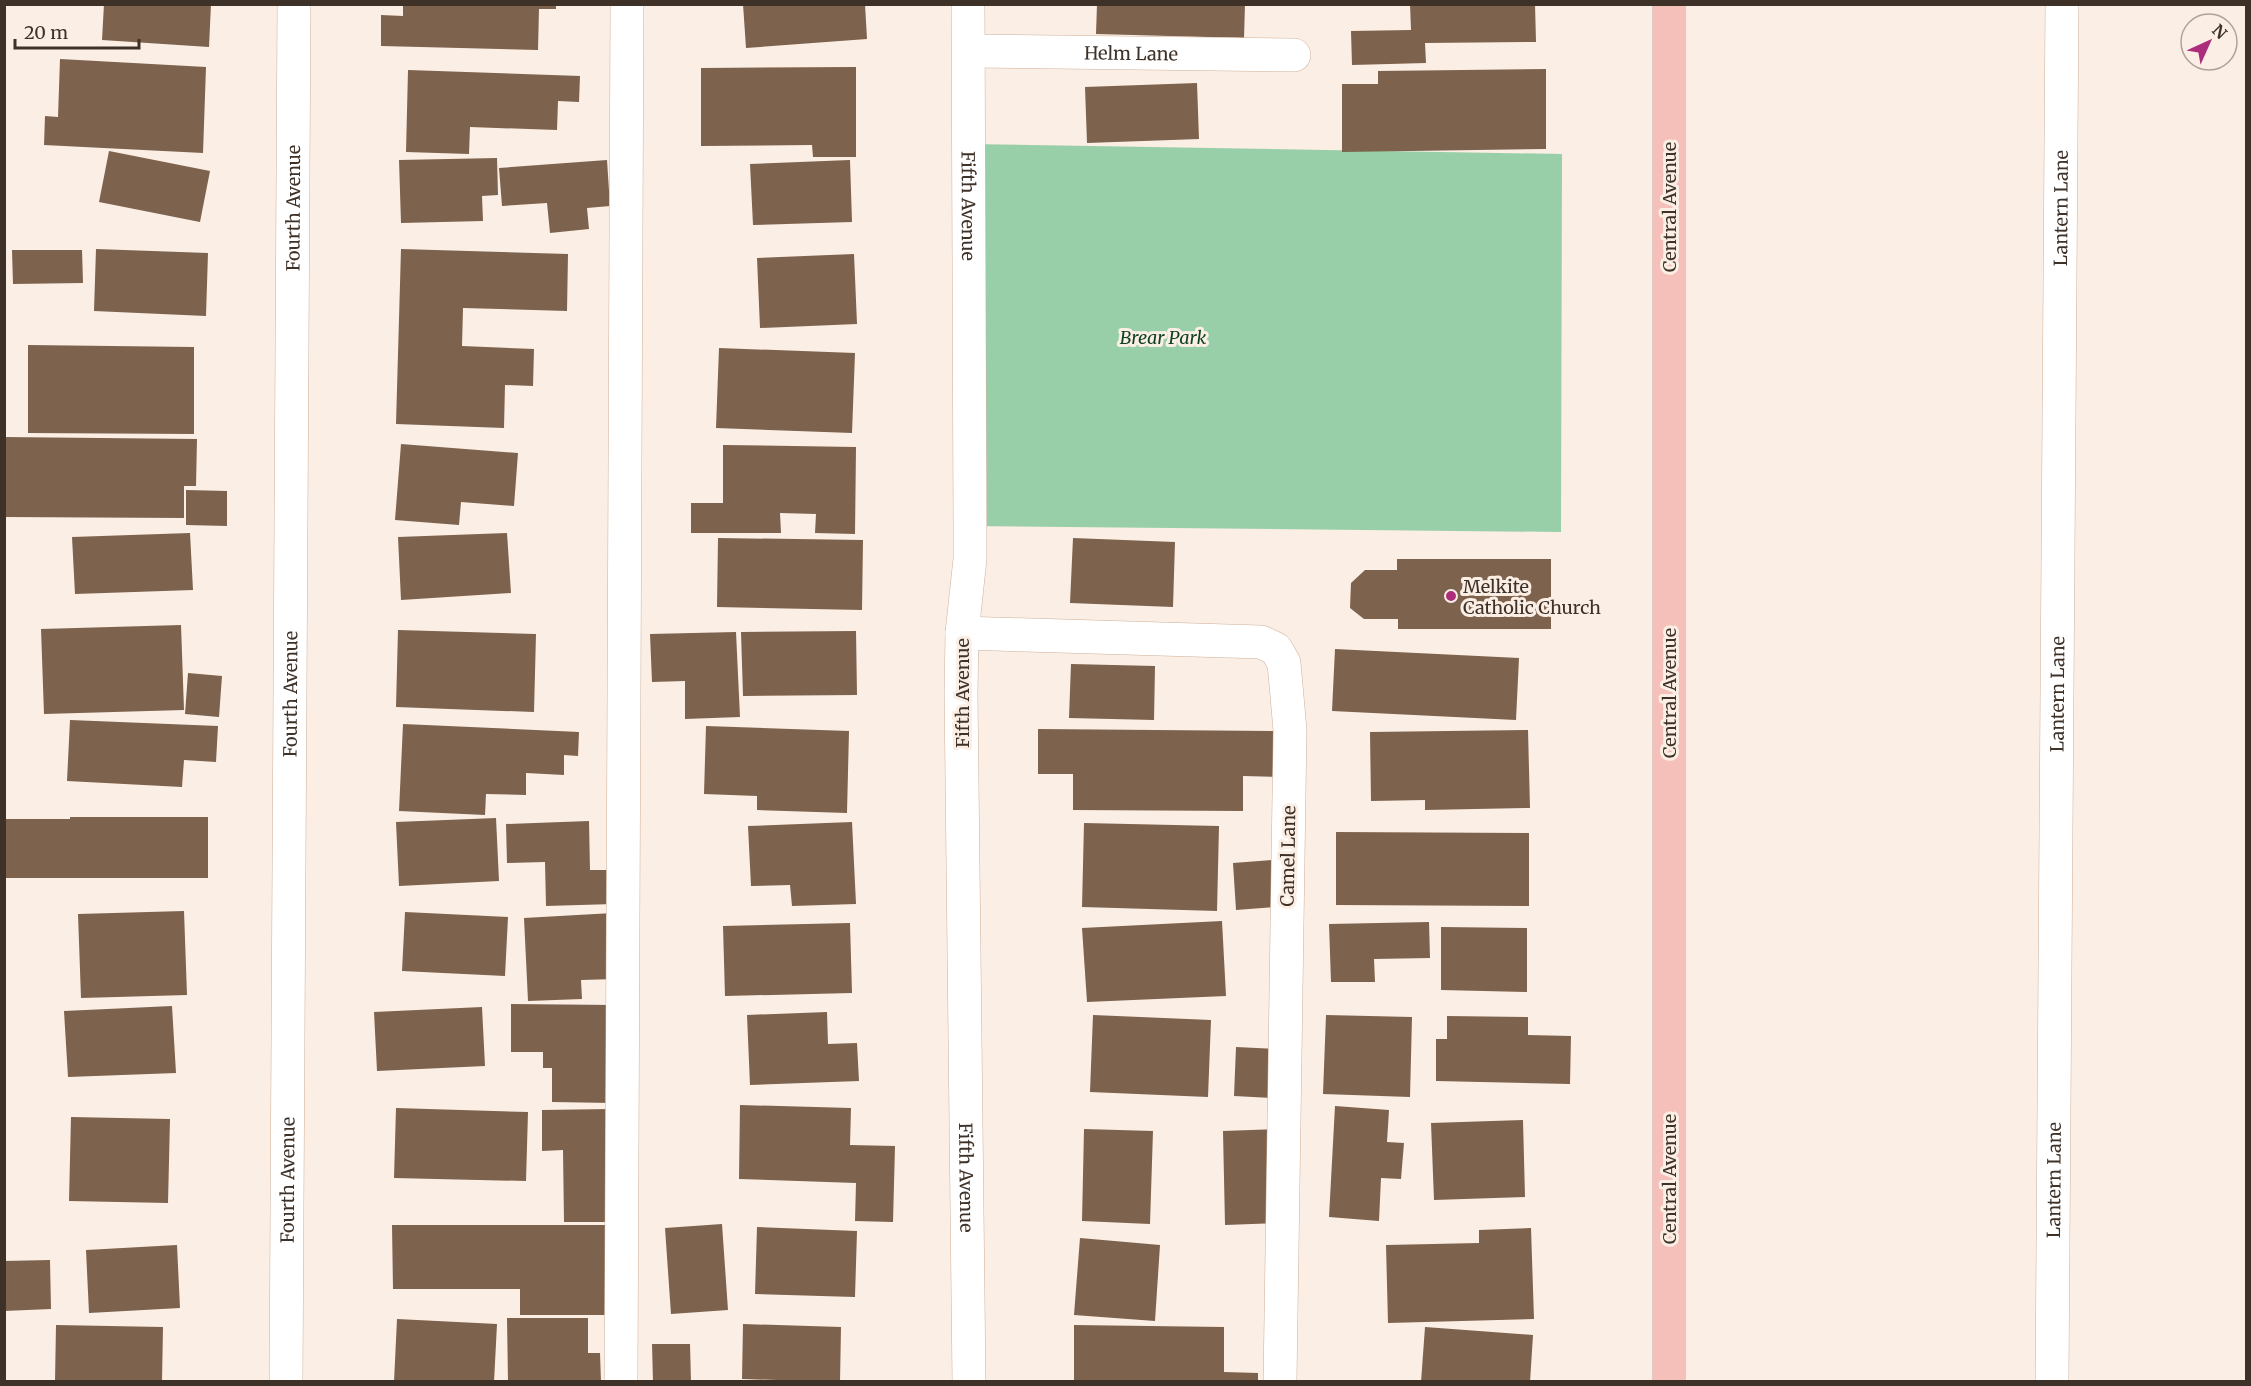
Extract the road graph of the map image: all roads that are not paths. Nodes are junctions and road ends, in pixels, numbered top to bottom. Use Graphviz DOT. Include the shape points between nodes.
graph roads {
  1 [pos="294,4"];
  2 [pos="627,4"];
  3 [pos="968,4"];
  4 [pos="1669,4"];
  5 [pos="2062,4"];
  6 [pos="969,51"];
  7 [pos="1294,55"];
  8 [pos="962,633"];
  9 [pos="286,1382"];
  10 [pos="621,1382"];
  11 [pos="969,1382"];
  12 [pos="1280,1382"];
  13 [pos="1670,1382"];
  14 [pos="2052,1382"];
  1 -- 9 [label="street, Fourth Avenue"];
  2 -- 10 [label="street"];
  3 -- 6 [label="street, Fifth Avenue"];
  4 -- 13 [label="main road, Central Avenue"];
  5 -- 14 [label="street, Lantern Lane"];
  6 -- 7 [label="street, Helm Lane"];
  6 -- 8 [label="street, Fifth Avenue" via="970,548"];
  8 -- 11 [label="street, Fifth Avenue"];
  8 -- 12 [label="street, Camel Lane" via="1261,642 1276,649 1284,663 1290,730"];
}
